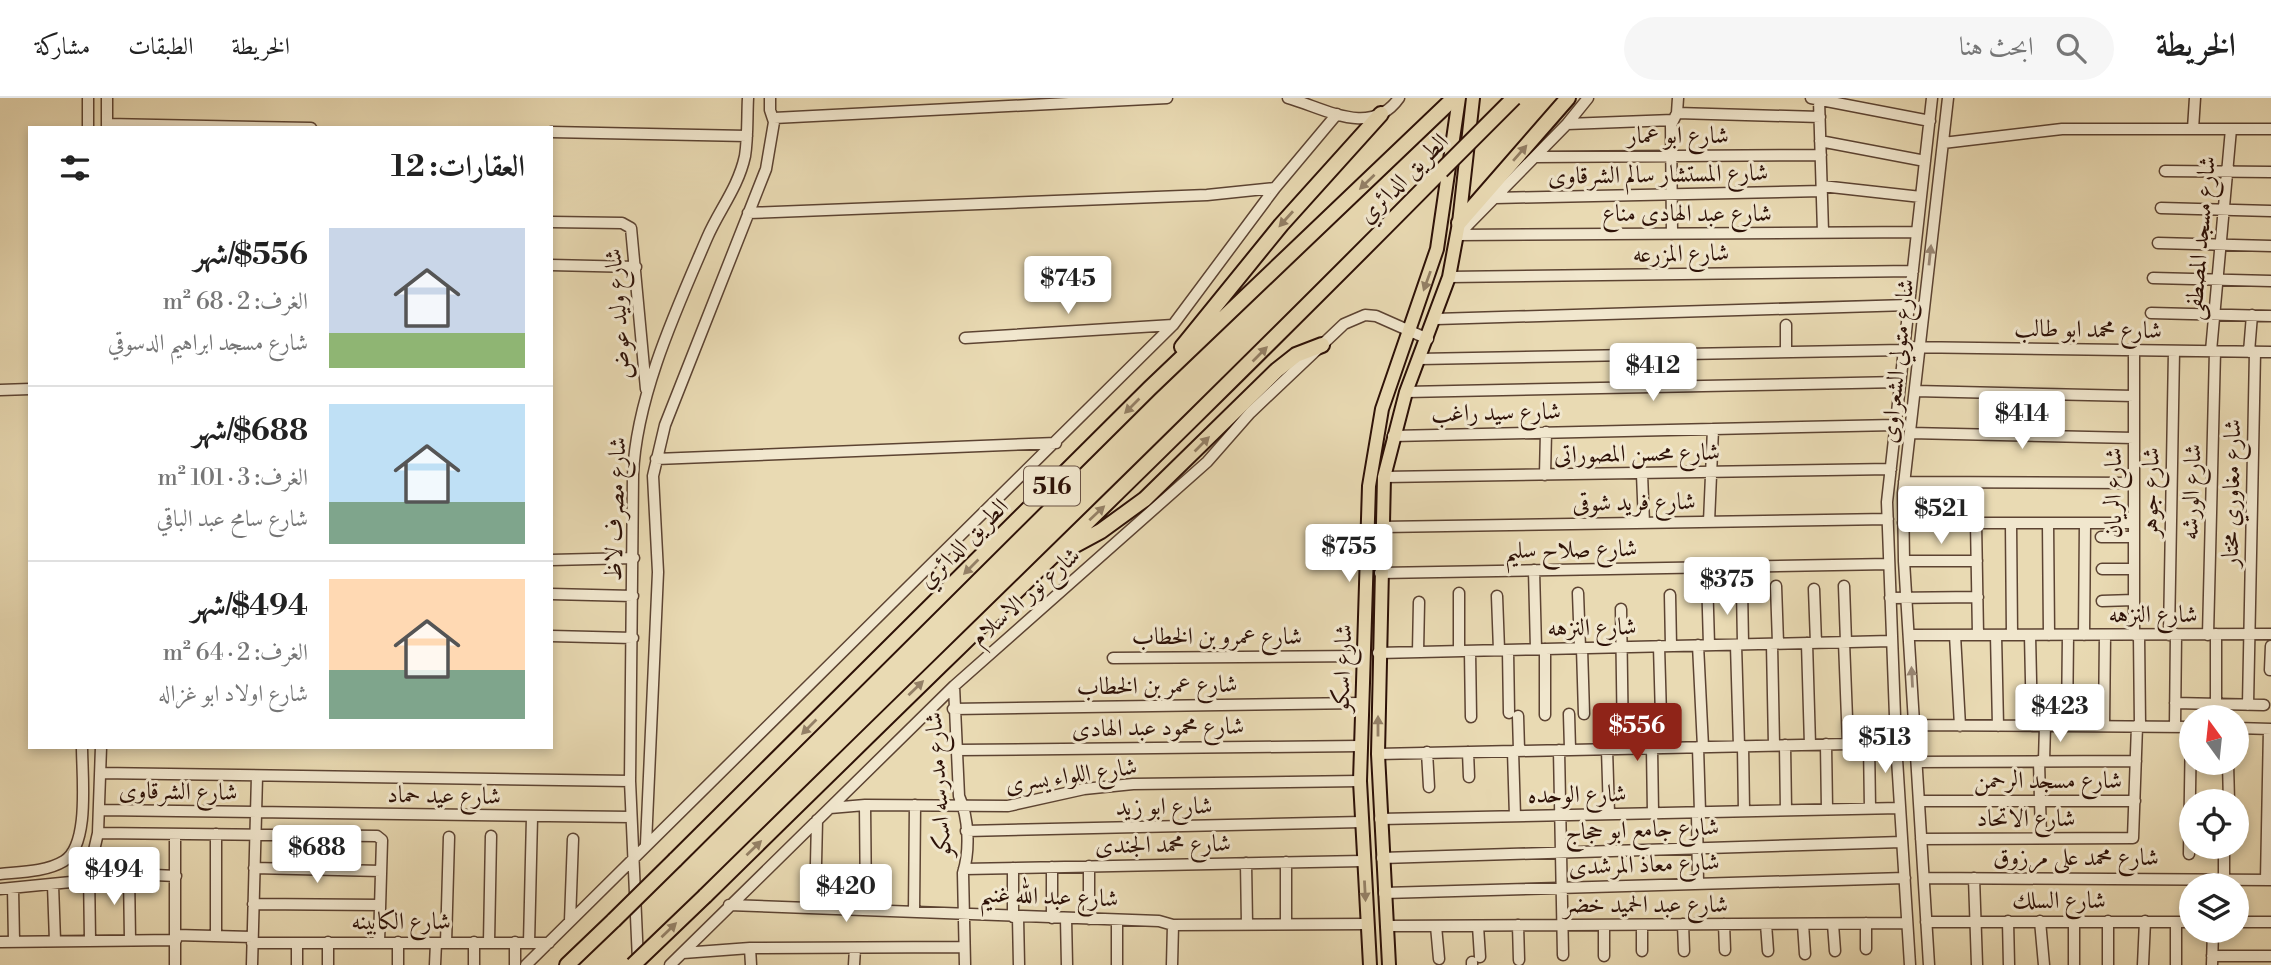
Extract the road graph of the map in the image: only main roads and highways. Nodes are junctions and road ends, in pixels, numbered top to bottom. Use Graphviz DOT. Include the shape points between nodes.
graph roads {
  1 [pos="1456,98"];
  2 [pos="1473,98"];
  3 [pos="1514,98"];
  4 [pos="1568,98"];
  5 [pos="1381,114"];
  6 [pos="1459,229"];
  7 [pos="1322,345"];
  8 [pos="1150,387"];
  9 [pos="1050,557"];
  10 [pos="567,965"];
  11 [pos="636,965"];
  12 [pos="1370,965"];
  13 [pos="1389,965"];
  1 -- 8 [label="highway, الطريق الدائري / 516, one-way"];
  1 -- 12 [label="main road, شارع اسكو, one-way" via="1443,214 1432,266 1382,409 1370,486 1360,746"];
  2 -- 6 [label="main road, شارع اسكو"];
  9 -- 3 [label="highway, الطريق الدائري / 516, one-way, bridge" via="1138,475"];
  6 -- 4 [label="highway, one-way"];
  5 -- 8 [label="highway, one-way" via="1281,225"];
  13 -- 6 [label="main road, شارع اسكو, one-way" via="1378,754 1384,477 1405,392 1436,319"];
  9 -- 7 [label="highway, one-way" via="1132,510 1277,370 1296,355"];
  8 -- 10 [label="highway, الطريق الدائري / 516, one-way, bridge"];
  11 -- 9 [label="highway, الطريق الدائري / 516, one-way, bridge"];
}
